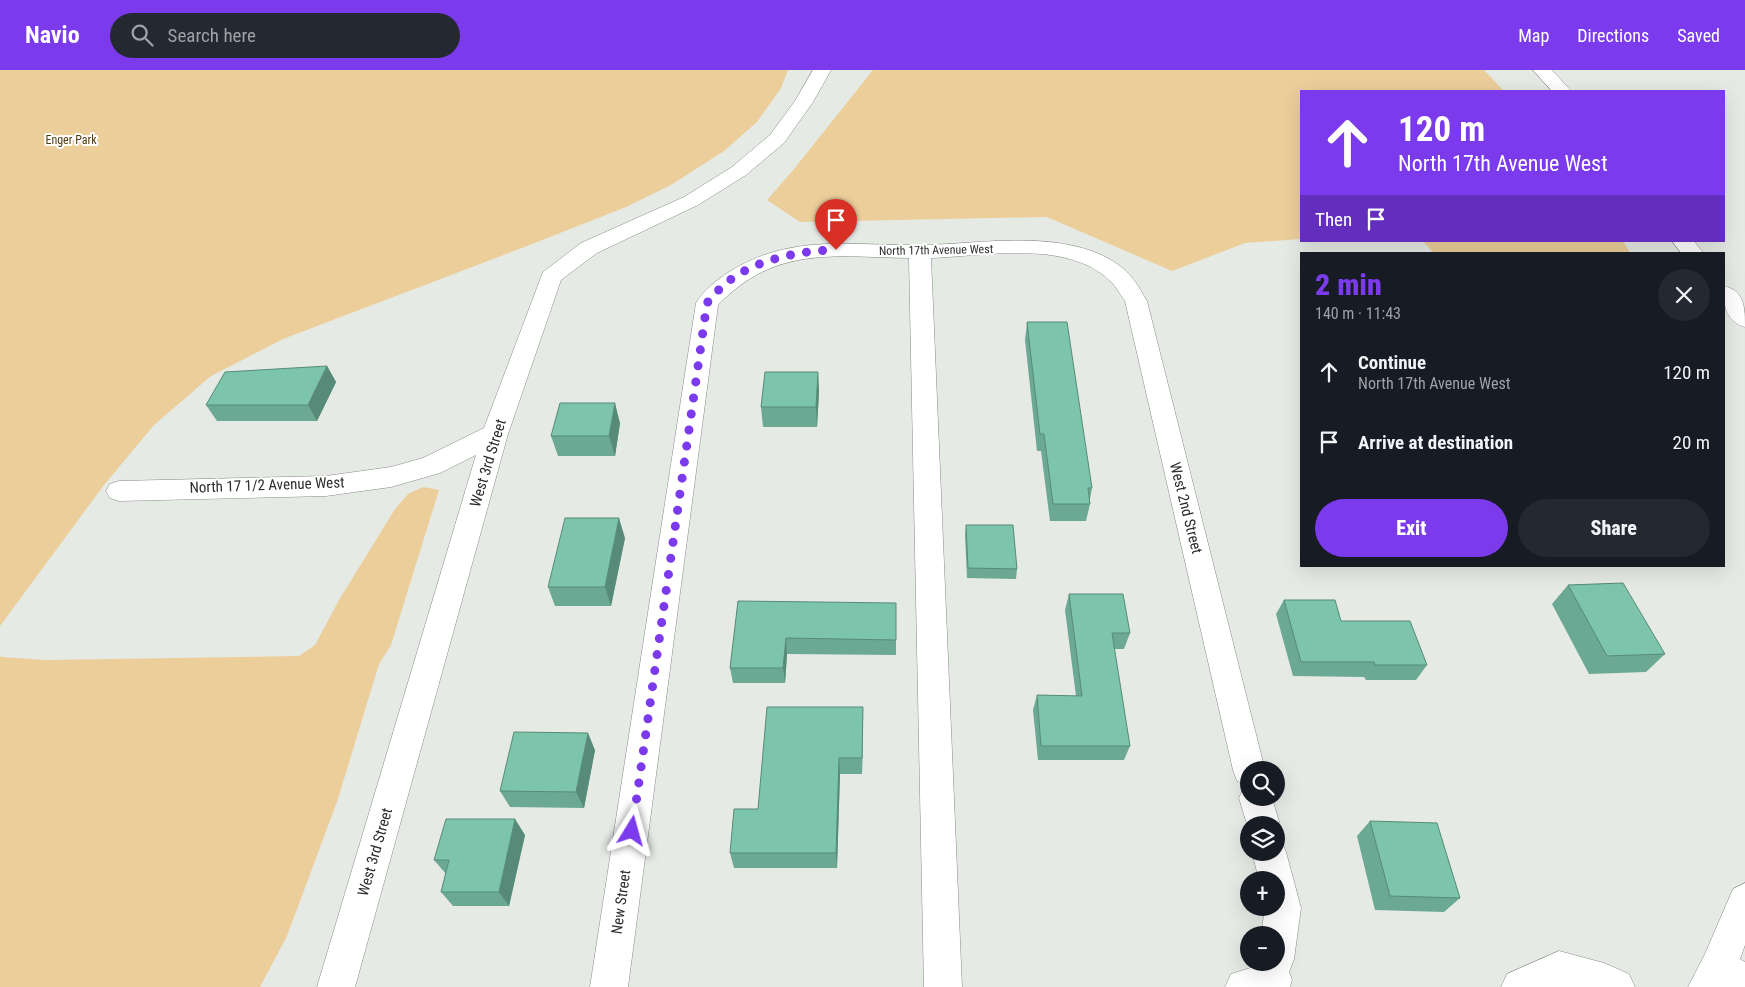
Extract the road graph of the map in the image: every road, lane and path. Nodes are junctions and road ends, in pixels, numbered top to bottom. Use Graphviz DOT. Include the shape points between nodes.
graph roads {
  1 [pos="822,70"];
  2 [pos="1542,70"];
  3 [pos="1561,90"];
  4 [pos="1684,242"];
  5 [pos="920,252"];
  6 [pos="1691,252"];
  7 [pos="1096,262"];
  8 [pos="747,271"];
  9 [pos="1725,294"];
  10 [pos="1745,319"];
  11 [pos="495,434"];
  12 [pos="119,491"];
  13 [pos="1247,761"];
  14 [pos="1745,902"];
  15 [pos="1281,916"];
  16 [pos="1269,975"];
  17 [pos="1723,979"];
  18 [pos="336,987"];
  19 [pos="609,987"];
  20 [pos="943,987"];
  21 [pos="1520,987"];
  22 [pos="1616,987"];
  1 -- 11 [label="street, West 3rd Street" via="777,139 739,171 691,201 590,248 551,276"];
  2 -- 3 [label="street"];
  4 -- 6 [label="street"];
  5 -- 7 [label="street, North 17th Avenue West" via="1041,247"];
  5 -- 8 [label="street, North 17th Avenue West" via="819,250 787,255"];
  5 -- 20 [label="street"];
  7 -- 13 [label="street, West 2nd Street" via="1121,279 1136,301"];
  8 -- 19 [label="street, New Street" via="724,285 707,303"];
  9 -- 10 [label="street"];
  11 -- 12 [label="street, North 17 1/2 Avenue West" via="431,466 391,477 326,486"];
  11 -- 18 [label="street, West 3rd Street"];
  14 -- 17 [label="street"];
  15 -- 16 [label="street"];
  21 -- 22 [label="street" via="1559,969"];
}
